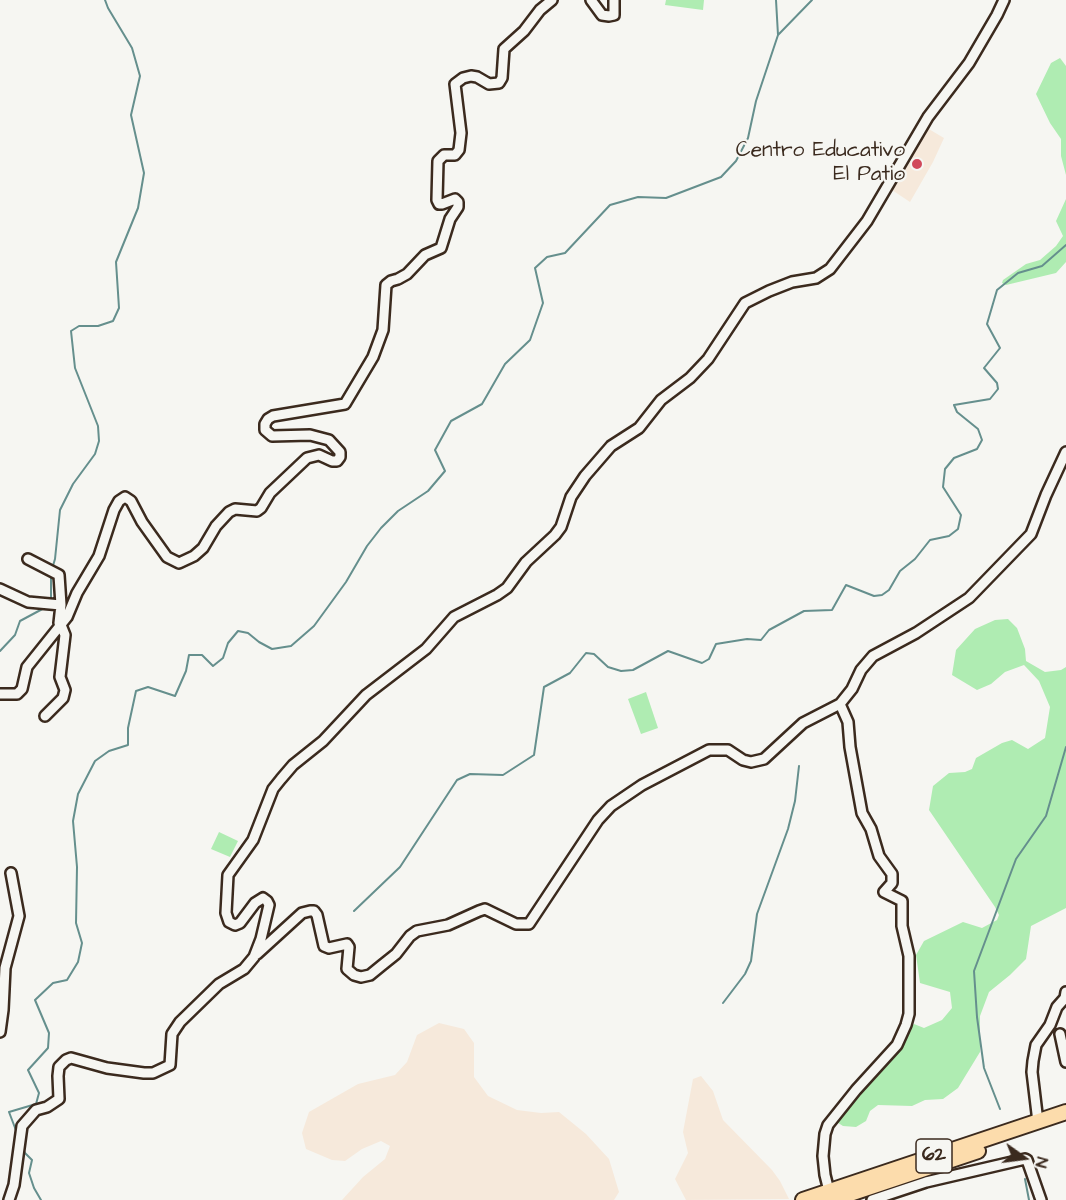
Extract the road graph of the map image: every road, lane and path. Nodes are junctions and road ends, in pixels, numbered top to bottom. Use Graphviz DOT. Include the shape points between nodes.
graph roads {
  1 [pos="552,0"];
  2 [pos="591,0"];
  3 [pos="614,0"];
  4 [pos="1004,0"];
  5 [pos="1066,452"];
  6 [pos="28,560"];
  7 [pos="1,592"];
  8 [pos="59,605"];
  9 [pos="62,625"];
  10 [pos="0,694"];
  11 [pos="840,704"];
  12 [pos="45,716"];
  13 [pos="10,873"];
  14 [pos="254,957"];
  15 [pos="1066,992"];
  16 [pos="0,1032"];
  17 [pos="1060,1034"];
  18 [pos="1066,1062"];
  19 [pos="1065,1114"];
  20 [pos="1038,1122"];
  21 [pos="830,1196"];
  22 [pos="9,1200"];
  23 [pos="803,1200"];
  24 [pos="872,1200"];
  25 [pos="1041,1200"];
  1 -- 9 [label="street" via="504,49 499,82 489,84 471,76 455,84 461,133 459,150 438,161 437,200 442,204 455,199 458,207 441,248 425,255 407,273 386,285 386,312 373,357 345,404 273,416 265,424 265,430 272,436 310,435 329,440 338,449 337,461 319,455 307,458 270,493 261,508 229,512 203,548 179,563 167,557 125,497 114,510 99,556"];
  2 -- 3 [label="street" via="602,15 609,16 614,15"];
  4 -- 14 [label="street" via="969,63 928,117 867,221 830,269 824,275 769,291 745,303 708,359 661,400 639,428 601,456 571,497 561,527 526,562 507,588 454,617 426,649 366,695 280,779 253,840 228,875 229,922 235,926 240,923 262,898 269,905"];
  5 -- 11 [label="street" via="1036,524 1023,543 969,598 873,656"];
  6 -- 8 [label="street" via="59,575"];
  7 -- 8 [label="street" via="28,602"];
  8 -- 9 [label="street"];
  9 -- 10 [label="street" via="27,668 18,694"];
  9 -- 12 [label="street" via="65,635 60,677 65,690 63,698"];
  11 -- 14 [label="street" via="803,723 764,759 751,762 728,750 709,750 611,806 530,924 516,924 485,909 448,925 417,931 396,954 370,975 361,977 348,972 347,944 324,946 317,915 310,911 302,913"];
  11 -- 21 [label="street" via="848,722 862,813 879,856 892,874 892,883 884,892 899,898 903,906 910,973 909,1014 897,1045 828,1125 823,1156"];
  13 -- 16 [label="street" via="19,916 5,968"];
  14 -- 22 [label="street" via="180,1022 172,1034 170,1065 144,1073 66,1060 59,1067 59,1099 36,1110 22,1126"];
  15 -- 20 [label="street" via="1034,1053 1032,1072"];
  17 -- 18 [label="street"];
  19 -- 20 [label="highway, 62"];
  19 -- 21 [label="highway, 62"];
  20 -- 21 [label="highway, 62"];
  21 -- 23 [label="highway, 62"];
  24 -- 25 [label="street" via="926,1182 1025,1159"];
}
